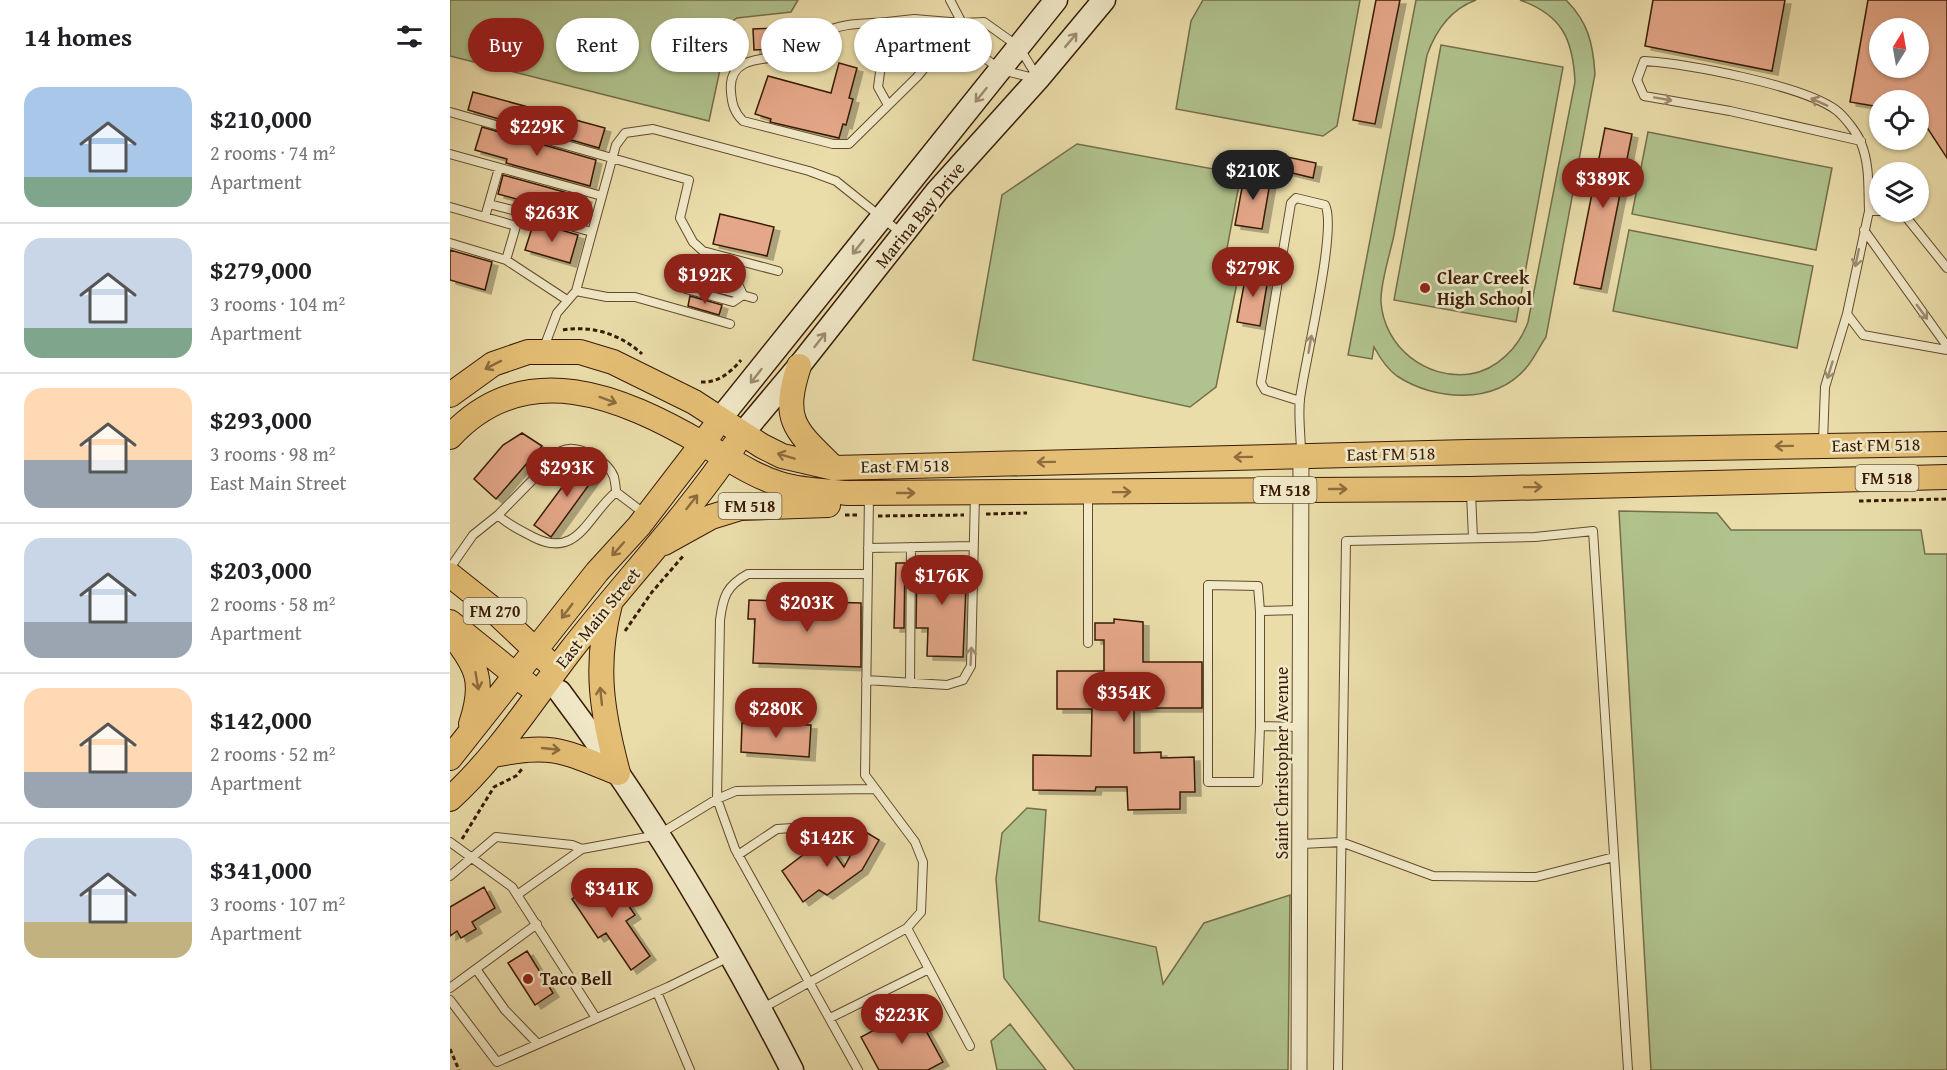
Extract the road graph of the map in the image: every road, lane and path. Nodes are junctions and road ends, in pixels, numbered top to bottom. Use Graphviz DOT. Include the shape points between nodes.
graph roads {
  1 [pos="950,0"];
  2 [pos="1056,0"];
  3 [pos="1104,0"];
  4 [pos="959,18"];
  5 [pos="854,26"];
  6 [pos="992,28"];
  7 [pos="1019,47"];
  8 [pos="992,63"];
  9 [pos="1001,70"];
  10 [pos="880,72"];
  11 [pos="921,72"];
  12 [pos="1038,79"];
  13 [pos="888,105"];
  14 [pos="450,114"];
  15 [pos="1861,141"];
  16 [pos="450,154"];
  17 [pos="613,158"];
  18 [pos="499,168"];
  19 [pos="602,196"];
  20 [pos="489,204"];
  21 [pos="450,207"];
  22 [pos="520,212"];
  23 [pos="1869,212"];
  24 [pos="485,217"];
  25 [pos="880,218"];
  26 [pos="1910,222"];
  27 [pos="516,226"];
  28 [pos="1864,230"];
  29 [pos="592,232"];
  30 [pos="902,234"];
  31 [pos="450,243"];
  32 [pos="506,260"];
  33 [pos="1947,268"];
  34 [pos="778,271"];
  35 [pos="576,291"];
  36 [pos="743,295"];
  37 [pos="753,298"];
  38 [pos="567,300"];
  39 [pos="1847,314"];
  40 [pos="730,324"];
  41 [pos="546,341"];
  42 [pos="1947,348"];
  43 [pos="746,354"];
  44 [pos="650,361"];
  45 [pos="799,366"];
  46 [pos="695,381"];
  47 [pos="450,395"];
  48 [pos="1300,401"];
  49 [pos="720,419"];
  50 [pos="742,434"];
  51 [pos="451,435"];
  52 [pos="703,443"];
  53 [pos="1947,444"];
  54 [pos="1822,446"];
  55 [pos="1468,452"];
  56 [pos="1301,456"];
  57 [pos="726,458"];
  58 [pos="834,468"];
  59 [pos="1947,477"];
  60 [pos="1827,480"];
  61 [pos="1470,489"];
  62 [pos="1301,490"];
  63 [pos="616,492"];
  64 [pos="1088,492"];
  65 [pos="858,493"];
  66 [pos="975,493"];
  67 [pos="498,515"];
  68 [pos="646,515"];
  69 [pos="1473,538"];
  70 [pos="658,545"];
  71 [pos="973,546"];
  72 [pos="911,547"];
  73 [pos="868,548"];
  74 [pos="687,551"];
  75 [pos="450,568"];
  76 [pos="868,574"];
  77 [pos="450,575"];
  78 [pos="610,602"];
  79 [pos="1301,610"];
  80 [pos="1260,611"];
  81 [pos="450,622"];
  82 [pos="450,631"];
  83 [pos="624,633"];
  84 [pos="1088,644"];
  85 [pos="537,650"];
  86 [pos="516,675"];
  87 [pos="866,680"];
  88 [pos="910,683"];
  89 [pos="552,686"];
  90 [pos="1260,726"];
  91 [pos="1301,727"];
  92 [pos="466,737"];
  93 [pos="493,754"];
  94 [pos="450,758"];
  95 [pos="524,763"];
  96 [pos="618,773"];
  97 [pos="874,789"];
  98 [pos="450,799"];
  99 [pos="717,799"];
  100 [pos="808,827"];
  101 [pos="658,836"];
  102 [pos="1341,842"];
  103 [pos="1302,844"];
  104 [pos="453,845"];
  105 [pos="582,849"];
  106 [pos="738,855"];
  107 [pos="1614,857"];
  108 [pos="471,859"];
  109 [pos="450,876"];
  110 [pos="517,895"];
  111 [pos="537,924"];
  112 [pos="907,928"];
  113 [pos="731,956"];
  114 [pos="476,969"];
  115 [pos="929,969"];
  116 [pos="810,982"];
  117 [pos="450,988"];
  118 [pos="657,992"];
  119 [pos="450,1000"];
  120 [pos="761,1010"];
  121 [pos="596,1018"];
  122 [pos="830,1018"];
  123 [pos="537,1043"];
  124 [pos="970,1046"];
  125 [pos="450,1049"];
  126 [pos="499,1066"];
  127 [pos="459,1070"];
  128 [pos="690,1070"];
  129 [pos="792,1070"];
  130 [pos="858,1070"];
  131 [pos="1299,1070"];
  132 [pos="1338,1070"];
  133 [pos="1628,1070"];
  1 -- 4 [label="lane"];
  2 -- 7 [label="main road, Marina Bay Drive"];
  12 -- 3 [label="main road, Marina Bay Drive, one-way"];
  5 -- 13 [label="lane" via="822,34 811,49 802,53 744,62 730,82 735,112 742,120 833,144 849,144"];
  6 -- 7 [label="lane"];
  7 -- 9 [label="main road, Marina Bay Drive"];
  7 -- 12 [label="lane"];
  8 -- 9 [label="lane"];
  9 -- 12 [label="lane"];
  9 -- 25 [label="main road, Marina Bay Drive, one-way"];
  10 -- 13 [label="lane" via="878,87"];
  11 -- 13 [label="lane"];
  12 -- 30 [label="main road, Marina Bay Drive"];
  14 -- 17 [label="lane"];
  15 -- 15 [label="lane, one-way" via="1837,110 1796,92 1677,63 1644,61 1636,80 1644,96"];
  15 -- 23 [label="lane" via="1868,169"];
  16 -- 18 [label="lane"];
  17 -- 19 [label="lane"];
  17 -- 25 [label="lane" via="616,145 626,133 653,129 836,181"];
  17 -- 34 [label="lane" via="689,180 680,218 693,242 703,251"];
  18 -- 19 [label="lane"];
  18 -- 20 [label="lane"];
  19 -- 29 [label="lane"];
  20 -- 22 [label="lane"];
  20 -- 24 [label="lane"];
  21 -- 24 [label="lane"];
  22 -- 27 [label="lane"];
  22 -- 29 [label="lane"];
  23 -- 28 [label="lane"];
  24 -- 27 [label="lane"];
  25 -- 30 [label="lane"];
  25 -- 49 [label="main road, Marina Bay Drive, one-way"];
  26 -- 33 [label="lane"];
  27 -- 32 [label="lane"];
  28 -- 39 [label="lane, one-way"];
  28 -- 42 [label="lane, one-way"];
  29 -- 35 [label="lane"];
  45 -- 30 [label="main road, Marina Bay Drive, one-way"];
  31 -- 32 [label="lane"];
  32 -- 38 [label="lane"];
  35 -- 38 [label="lane"];
  35 -- 40 [label="lane" via="635,297"];
  36 -- 36 [label="lane" via="738,284 690,270 678,277 686,289 733,302"];
  36 -- 37 [label="lane"];
  38 -- 41 [label="lane"];
  39 -- 42 [label="lane" via="1863,335"];
  39 -- 54 [label="lane, one-way" via="1825,387"];
  41 -- 44 [label="path" via="577,328 608,333 630,342"];
  41 -- 47 [label="main road, one-way" via="493,364"];
  41 -- 49 [label="main road" via="614,362"];
  41 -- 51 [label="main road" via="533,376 507,382 472,402"];
  43 -- 46 [label="path" via="731,371 716,380"];
  45 -- 50 [label="main road, Marina Bay Drive"];
  45 -- 58 [label="main road" via="790,394 791,415 798,429"];
  48 -- 48 [label="lane, one-way" via="1325,262 1329,210 1317,201 1296,198 1291,203 1261,383 1265,390"];
  48 -- 56 [label="lane"];
  49 -- 50 [label="main road, FM 518"];
  49 -- 52 [label="main road, East Main Street"];
  50 -- 57 [label="main road, East Main Street"];
  58 -- 50 [label="main road, FM 518, one-way" via="782,456"];
  51 -- 52 [label="main road, East FM 518, one-way" via="500,399 552,388 607,399"];
  52 -- 57 [label="main road, East FM 518"];
  52 -- 68 [label="main road, East Main Street"];
  53 -- 54 [label="main road, East FM 518 / FM 518"];
  54 -- 55 [label="main road, East FM 518 / FM 518, one-way"];
  54 -- 60 [label="main road"];
  55 -- 56 [label="main road, East FM 518 / FM 518"];
  55 -- 61 [label="main road"];
  56 -- 58 [label="main road, East FM 518 / FM 518, one-way"];
  56 -- 62 [label="street, Saint Christopher Avenue"];
  57 -- 65 [label="main road, East FM 518" via="778,484"];
  70 -- 57 [label="main road, East Main Street, one-way"];
  59 -- 60 [label="main road, East FM 518 / FM 518"];
  61 -- 60 [label="main road, East FM 518 / FM 518, one-way"];
  62 -- 61 [label="main road, East FM 518 / FM 518, one-way"];
  61 -- 69 [label="lane"];
  64 -- 62 [label="main road, East FM 518 / FM 518, one-way"];
  62 -- 79 [label="street, Saint Christopher Avenue"];
  63 -- 67 [label="lane" via="569,542 556,545 507,524"];
  63 -- 67 [label="lane" via="613,475 585,449 568,448"];
  63 -- 68 [label="lane"];
  64 -- 66 [label="main road, East FM 518 / FM 518"];
  64 -- 84 [label="lane"];
  65 -- 66 [label="main road, East FM 518 / FM 518, one-way"];
  65 -- 70 [label="main road, FM 518" via="828,506 740,508 711,517"];
  65 -- 73 [label="lane"];
  66 -- 71 [label="lane"];
  67 -- 75 [label="lane" via="473,535"];
  68 -- 85 [label="main road, East Main Street, one-way"];
  69 -- 102 [label="lane" via="1346,541"];
  69 -- 107 [label="lane" via="1593,531"];
  70 -- 78 [label="main road, East Main Street / FM 518"];
  71 -- 72 [label="lane"];
  88 -- 71 [label="lane, one-way" via="947,685 963,680 971,666"];
  72 -- 73 [label="lane"];
  72 -- 88 [label="lane"];
  73 -- 76 [label="lane"];
  74 -- 83 [label="path"];
  76 -- 87 [label="lane"];
  76 -- 99 [label="lane" via="748,574 733,582 723,595"];
  77 -- 85 [label="main road, FM 270"];
  78 -- 89 [label="main road, East Main Street / FM 518"];
  96 -- 78 [label="main road, one-way" via="599,677"];
  79 -- 80 [label="lane"];
  79 -- 91 [label="street, Saint Christopher Avenue"];
  80 -- 90 [label="lane"];
  80 -- 90 [label="lane" via="1258,586 1208,585 1208,782 1258,782"];
  81 -- 86 [label="main road, FM 270"];
  82 -- 92 [label="main road, one-way" via="469,655 477,676 480,698"];
  85 -- 86 [label="main road, East Main Street"];
  85 -- 89 [label="main road, FM 270"];
  86 -- 89 [label="main road, FM 270"];
  86 -- 92 [label="main road, East Main Street"];
  87 -- 88 [label="lane"];
  87 -- 97 [label="lane" via="865,774"];
  89 -- 93 [label="main road, East Main Street / FM 518"];
  89 -- 96 [label="main road, FM 270"];
  90 -- 91 [label="lane"];
  91 -- 103 [label="street, Saint Christopher Avenue"];
  92 -- 94 [label="main road, East Main Street"];
  93 -- 96 [label="main road, one-way" via="535,748 561,750"];
  93 -- 98 [label="main road, East Main Street / FM 518"];
  95 -- 104 [label="path" via="516,776 494,787 467,833"];
  96 -- 101 [label="main road, FM 270"];
  97 -- 99 [label="lane" via="736,791"];
  97 -- 112 [label="lane" via="915,842 923,862 921,912"];
  99 -- 101 [label="lane"];
  99 -- 106 [label="lane"];
  100 -- 106 [label="lane" via="777,829"];
  101 -- 105 [label="lane"];
  101 -- 113 [label="main road, FM 270"];
  102 -- 103 [label="lane"];
  102 -- 107 [label="lane" via="1433,876 1536,877"];
  102 -- 132 [label="lane"];
  103 -- 131 [label="street, Saint Christopher Avenue"];
  104 -- 108 [label="lane"];
  105 -- 108 [label="lane" via="496,837"];
  105 -- 110 [label="lane"];
  106 -- 116 [label="lane"];
  107 -- 133 [label="lane"];
  108 -- 109 [label="lane"];
  108 -- 110 [label="lane" via="512,887"];
  110 -- 111 [label="lane"];
  111 -- 114 [label="lane"];
  111 -- 121 [label="lane"];
  112 -- 115 [label="lane"];
  112 -- 116 [label="lane"];
  113 -- 118 [label="lane"];
  113 -- 120 [label="main road, FM 270"];
  114 -- 117 [label="lane"];
  114 -- 123 [label="lane" via="505,1010"];
  115 -- 122 [label="lane"];
  115 -- 124 [label="lane"];
  116 -- 120 [label="lane"];
  116 -- 122 [label="lane"];
  118 -- 121 [label="lane"];
  118 -- 128 [label="lane"];
  119 -- 126 [label="lane"];
  120 -- 129 [label="main road, FM 270"];
  121 -- 123 [label="lane"];
  122 -- 130 [label="lane"];
  123 -- 126 [label="lane"];
  125 -- 127 [label="path"];
}
